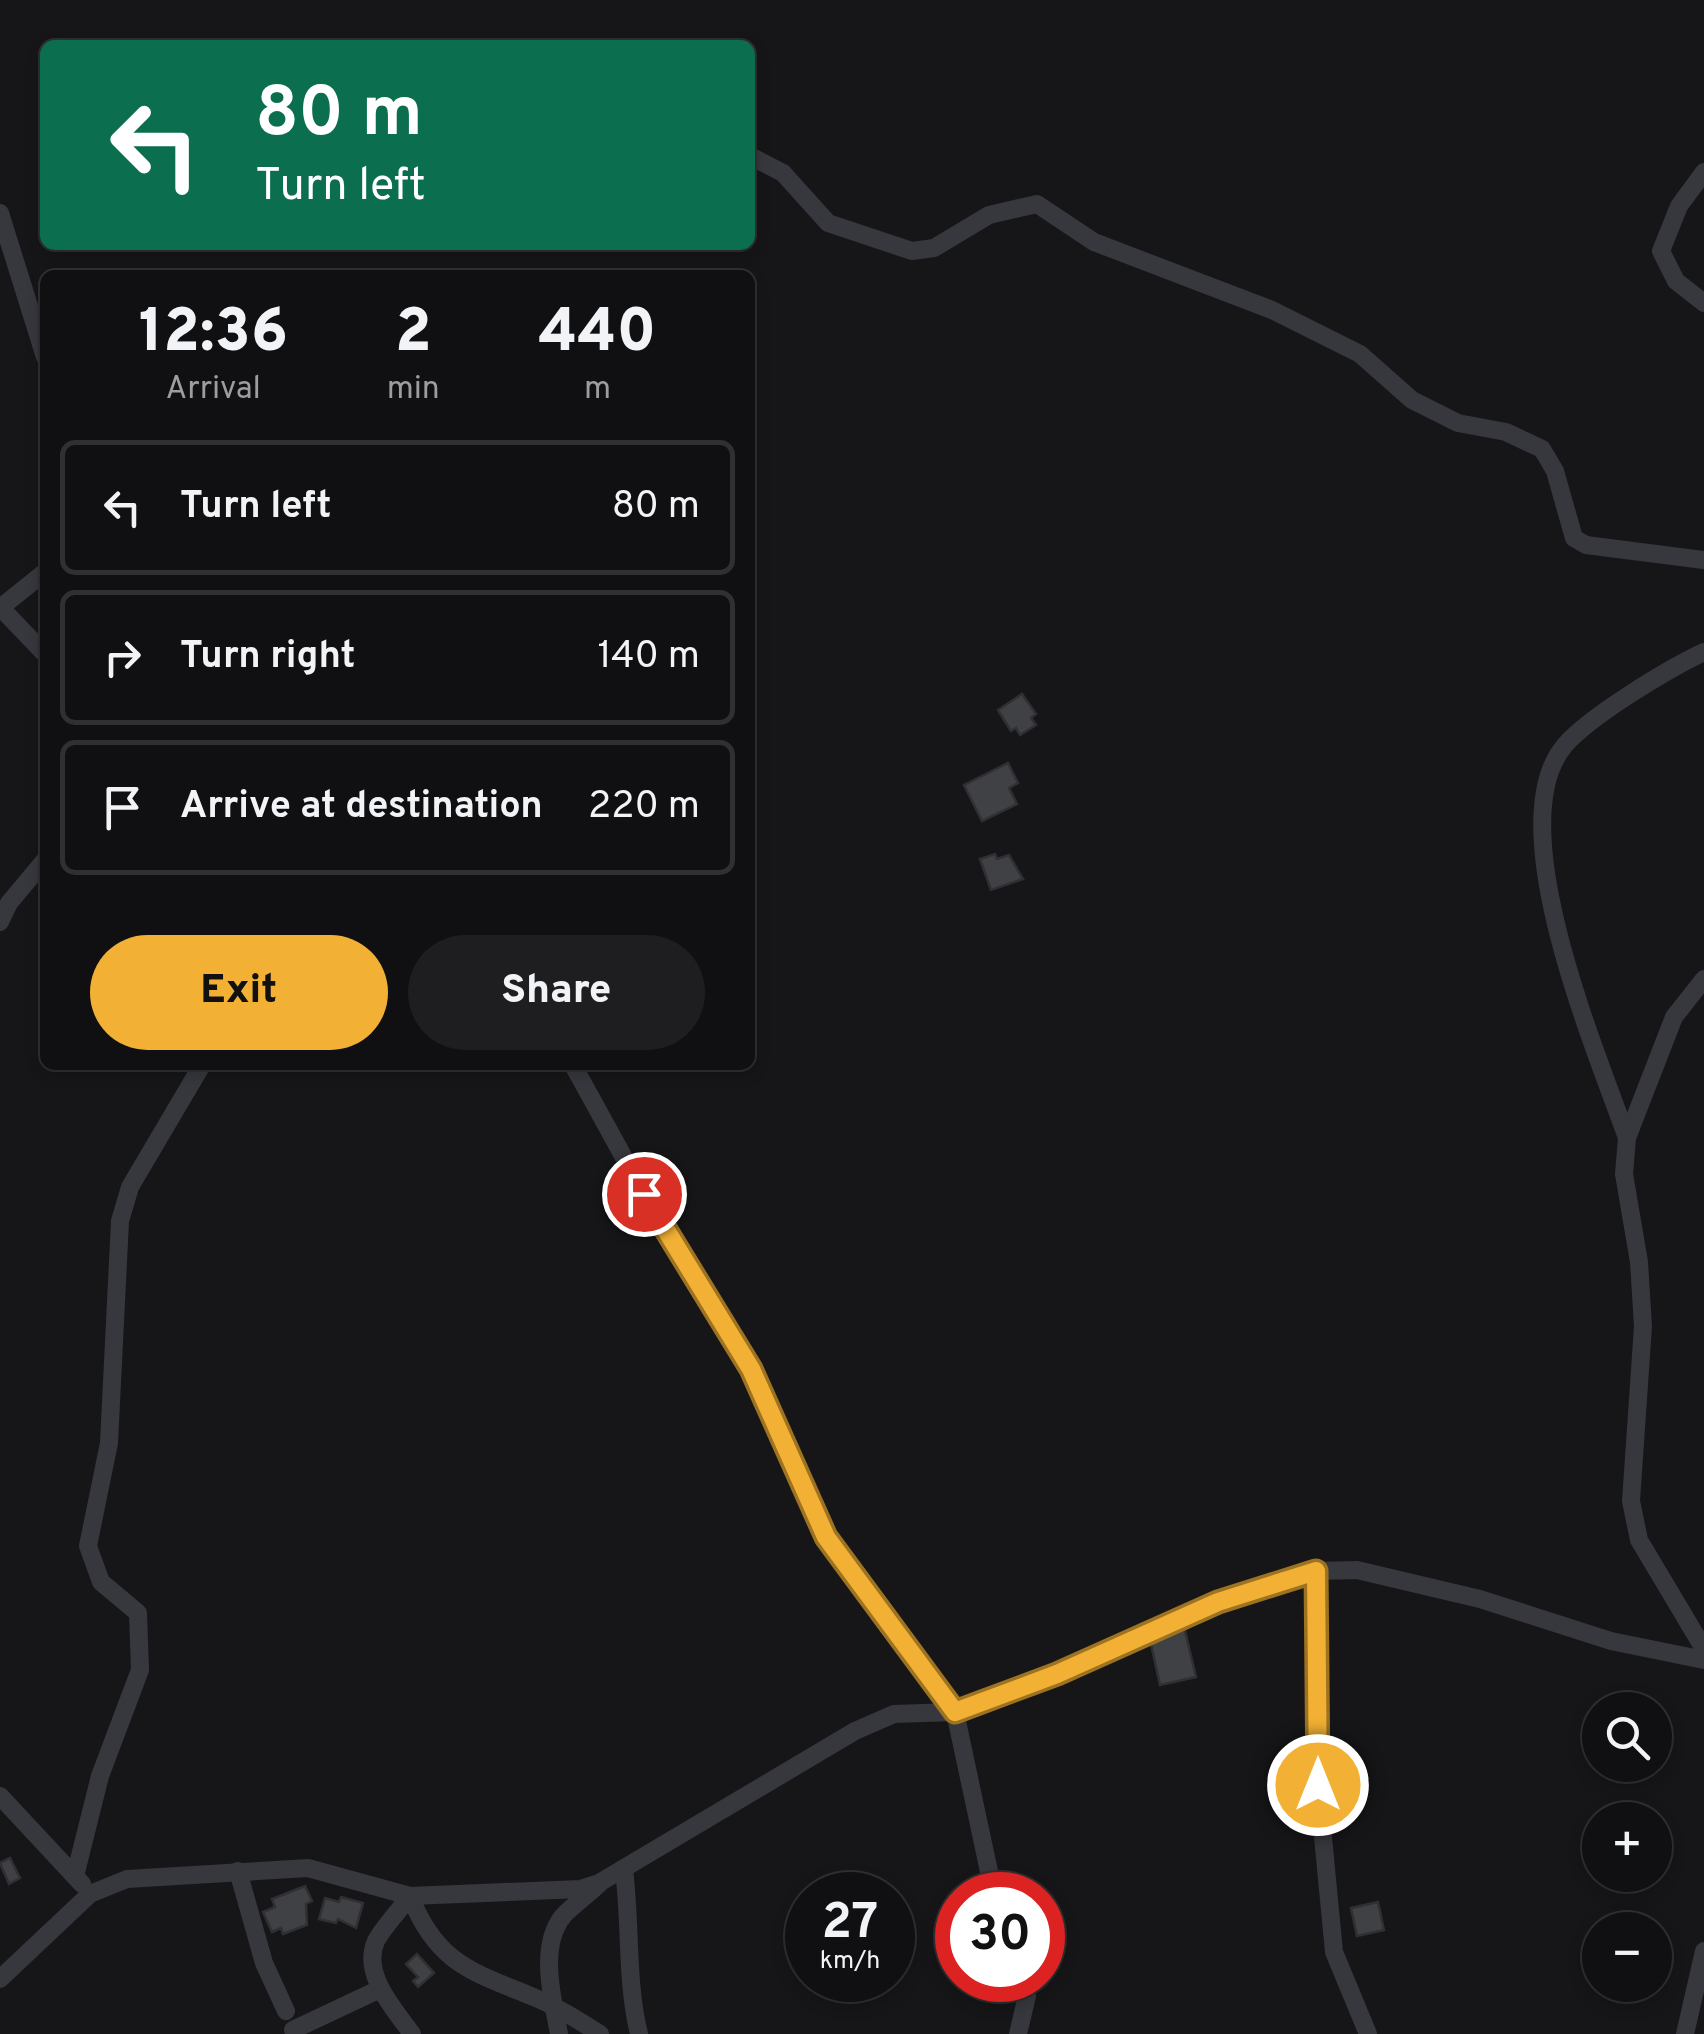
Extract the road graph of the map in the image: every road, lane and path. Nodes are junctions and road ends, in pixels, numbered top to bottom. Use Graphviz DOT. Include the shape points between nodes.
graph roads {
  1 [pos="755,158"];
  2 [pos="1704,172"];
  3 [pos="0,213"];
  4 [pos="1704,303"];
  5 [pos="40,341"];
  6 [pos="1704,560"];
  7 [pos="40,576"];
  8 [pos="0,607"];
  9 [pos="40,649"];
  10 [pos="1704,652"];
  11 [pos="40,864"];
  12 [pos="5,896"];
  13 [pos="0,922"];
  14 [pos="1704,979"];
  15 [pos="199,1070"];
  16 [pos="576,1070"];
  17 [pos="1627,1138"];
  18 [pos="1316,1571"];
  19 [pos="1704,1649"];
  20 [pos="1704,1660"];
  21 [pos="955,1712"];
  22 [pos="0,1796"];
  23 [pos="624,1870"];
  24 [pos="238,1871"];
  25 [pos="989,1872"];
  26 [pos="75,1876"];
  27 [pos="599,1884"];
  28 [pos="90,1894"];
  29 [pos="410,1896"];
  30 [pos="1704,1951"];
  31 [pos="0,1979"];
  32 [pos="380,1989"];
  33 [pos="1699,1995"];
  34 [pos="1026,2002"];
  35 [pos="551,2005"];
  36 [pos="286,2012"];
  37 [pos="293,2030"];
  38 [pos="412,2034"];
  39 [pos="559,2034"];
  40 [pos="600,2034"];
  41 [pos="639,2034"];
  42 [pos="1018,2034"];
  43 [pos="1368,2034"];
  44 [pos="1685,2034"];
  1 -- 6 [label="street" via="783,172 828,223 912,252 934,248 1012,207 1049,209 1094,242 1272,310 1360,354 1412,400 1458,423 1506,432 1542,449 1556,471 1569,530 1586,544"];
  2 -- 4 [label="street" via="1679,206 1661,251 1676,281"];
  3 -- 5 [label="street"];
  7 -- 8 [label="street"];
  8 -- 9 [label="street"];
  10 -- 17 [label="street" via="1665,670 1565,745 1547,780 1542,814 1550,900"];
  11 -- 12 [label="street"];
  12 -- 13 [label="street"];
  14 -- 17 [label="street" via="1674,1017"];
  15 -- 26 [label="street" via="130,1186 120,1222 109,1444 88,1546 102,1582 138,1613 140,1670 100,1776"];
  16 -- 21 [label="street" via="751,1369 826,1537"];
  17 -- 19 [label="street" via="1624,1174 1643,1326 1631,1501 1639,1540"];
  18 -- 20 [label="street" via="1357,1570"];
  18 -- 21 [label="street" via="1218,1602"];
  18 -- 43 [label="street" via="1318,1785 1334,1952"];
  21 -- 23 [label="street" via="894,1714 855,1730"];
  21 -- 25 [label="street"];
  22 -- 26 [label="street"];
  23 -- 27 [label="street"];
  23 -- 41 [label="street"];
  24 -- 28 [label="street" via="126,1879"];
  24 -- 29 [label="street" via="308,1868"];
  24 -- 36 [label="street" via="264,1963"];
  26 -- 28 [label="street"];
  27 -- 29 [label="street"];
  27 -- 35 [label="street" via="557,1927"];
  28 -- 31 [label="street"];
  29 -- 32 [label="street" via="376,1942"];
  29 -- 35 [label="street" via="435,1942 458,1966"];
  30 -- 33 [label="street"];
  32 -- 37 [label="street"];
  32 -- 38 [label="street"];
  33 -- 44 [label="street"];
  34 -- 42 [label="street"];
  35 -- 39 [label="street"];
  35 -- 40 [label="street"];
}
